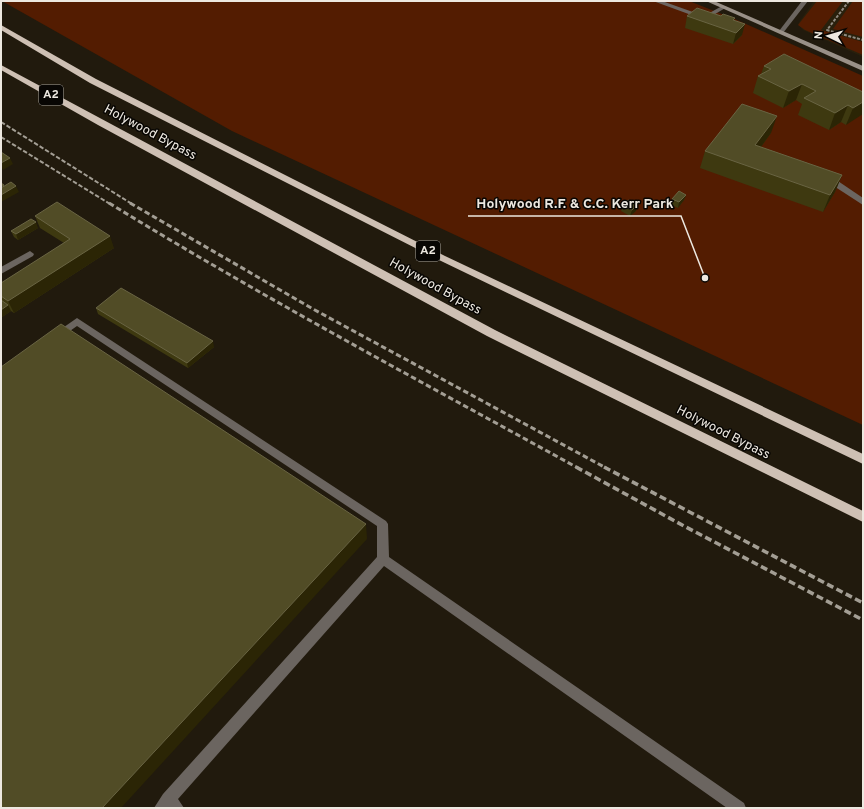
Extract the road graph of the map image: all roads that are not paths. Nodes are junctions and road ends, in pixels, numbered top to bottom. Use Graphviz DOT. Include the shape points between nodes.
graph roads {
  1 [pos="656,1"];
  2 [pos="709,1"];
  3 [pos="805,1"];
  4 [pos="724,7"];
  5 [pos="1,27"];
  6 [pos="781,32"];
  7 [pos="1,67"];
  8 [pos="863,69"];
  9 [pos="815,173"];
  10 [pos="863,202"];
  11 [pos="30,254"];
  12 [pos="1,271"];
  13 [pos="52,340"];
  14 [pos="863,459"];
  15 [pos="863,517"];
  16 [pos="383,559"];
  17 [pos="169,805"];
  18 [pos="739,808"];
  1 -- 4 [label="street" via="705,18"];
  2 -- 4 [label="main road"];
  3 -- 6 [label="street"];
  4 -- 6 [label="main road"];
  5 -- 14 [label="highway, Holywood Bypass / A2" via="93,81 442,258"];
  6 -- 8 [label="main road"];
  7 -- 15 [label="highway, Holywood Bypass / A2" via="491,333"];
  9 -- 10 [label="street" via="830,179"];
  11 -- 12 [label="street"];
  13 -- 16 [label="street" via="77,321 382,524"];
  16 -- 17 [label="street"];
  16 -- 18 [label="street"];
}
